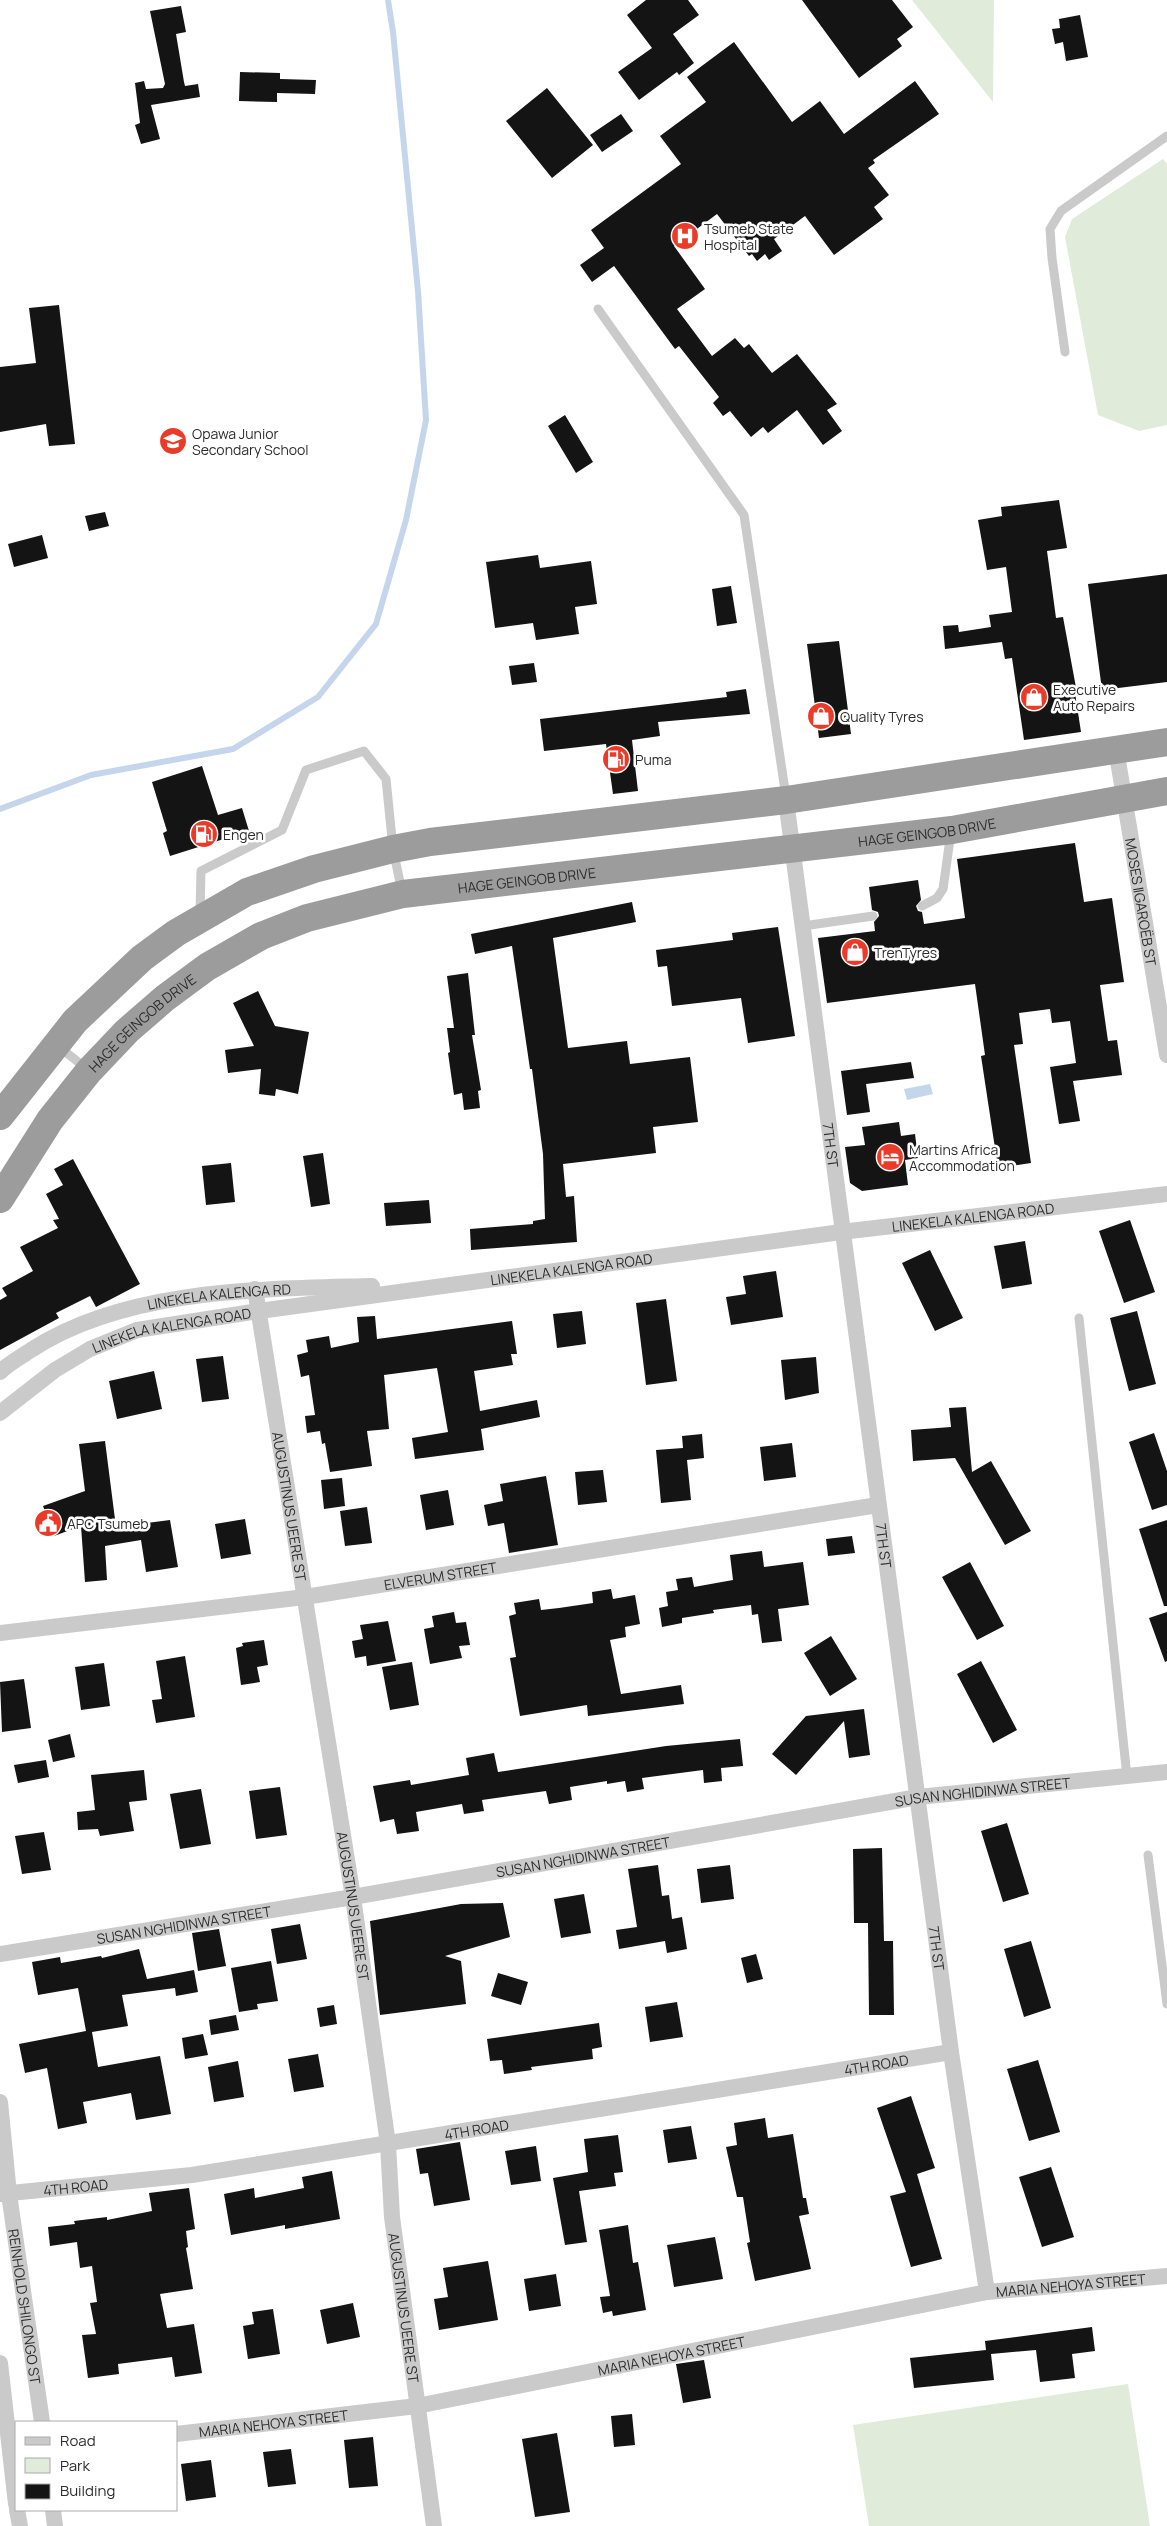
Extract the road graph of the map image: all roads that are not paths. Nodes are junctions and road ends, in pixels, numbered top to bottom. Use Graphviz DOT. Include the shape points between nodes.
graph roads {
  1 [pos="1167,136"];
  2 [pos="598,309"];
  3 [pos="1065,352"];
  4 [pos="1167,742"];
  5 [pos="1116,749"];
  6 [pos="1167,790"];
  7 [pos="1124,797"];
  8 [pos="786,800"];
  9 [pos="952,830"];
  10 [pos="393,848"];
  11 [pos="793,848"];
  12 [pos="403,894"];
  13 [pos="922,906"];
  14 [pos="873,916"];
  15 [pos="200,920"];
  16 [pos="803,926"];
  17 [pos="56,1044"];
  18 [pos="1167,1055"];
  19 [pos="89,1071"];
  20 [pos="0,1116"];
  21 [pos="1167,1194"];
  22 [pos="0,1199"];
  23 [pos="841,1232"];
  24 [pos="454,1284"];
  25 [pos="256,1289"];
  26 [pos="259,1310"];
  27 [pos="1079,1318"];
  28 [pos="1,1370"];
  29 [pos="18,1398"];
  30 [pos="0,1406"];
  31 [pos="0,1413"];
  32 [pos="878,1505"];
  33 [pos="305,1597"];
  34 [pos="0,1634"];
  35 [pos="1167,1772"];
  36 [pos="1127,1778"];
  37 [pos="918,1797"];
  38 [pos="1148,1855"];
  39 [pos="353,1897"];
  40 [pos="0,1954"];
  41 [pos="1167,2004"];
  42 [pos="951,2052"];
  43 [pos="0,2102"];
  44 [pos="388,2144"];
  45 [pos="5,2194"];
  46 [pos="1167,2276"];
  47 [pos="987,2292"];
  48 [pos="0,2363"];
  49 [pos="418,2406"];
  50 [pos="42,2421"];
  51 [pos="178,2434"];
  52 [pos="8,2440"];
  53 [pos="9,2475"];
  54 [pos="15,2500"];
  55 [pos="17,2511"];
  56 [pos="53,2511"];
  57 [pos="20,2526"];
  58 [pos="55,2526"];
  59 [pos="434,2526"];
  1 -- 3 [label="lane" via="1061,211 1050,229"];
  2 -- 8 [label="lane" via="744,515"];
  4 -- 5 [label="highway"];
  5 -- 7 [label="street, MOSES ǁGAROËB ST"];
  5 -- 8 [label="highway"];
  6 -- 7 [label="highway, HAGE GEINGOB DRIVE"];
  7 -- 9 [label="highway, HAGE GEINGOB DRIVE"];
  7 -- 18 [label="street, MOSES ǁGAROËB ST"];
  8 -- 10 [label="highway"];
  8 -- 11 [label="street, 7TH ST"];
  9 -- 11 [label="highway, HAGE GEINGOB DRIVE"];
  9 -- 13 [label="lane" via="943,889 937,898"];
  10 -- 12 [label="lane"];
  10 -- 15 [label="highway" via="314,869 247,892"];
  10 -- 15 [label="lane" via="386,779 364,751 306,770 282,830 202,871"];
  11 -- 12 [label="highway, HAGE GEINGOB DRIVE"];
  11 -- 16 [label="street, 7TH ST"];
  12 -- 19 [label="highway, HAGE GEINGOB DRIVE" via="307,918 261,936 207,967 165,998"];
  14 -- 16 [label="lane"];
  15 -- 17 [label="highway" via="142,958"];
  16 -- 23 [label="street, 7TH ST"];
  17 -- 19 [label="lane"];
  17 -- 20 [label="highway"];
  19 -- 22 [label="highway, HAGE GEINGOB DRIVE" via="50,1120"];
  21 -- 23 [label="street, LINEKELA KALENGA ROAD"];
  23 -- 24 [label="street, LINEKELA KALENGA ROAD"];
  23 -- 32 [label="street, 7TH ST"];
  24 -- 25 [label="street, LINEKELA KALENGA RD"];
  24 -- 26 [label="street, LINEKELA KALENGA ROAD"];
  25 -- 26 [label="street, AUGUSTINUS UEERE ST"];
  25 -- 28 [label="street, LINEKELA KALENGA RD" via="133,1307 88,1320 43,1342"];
  26 -- 29 [label="street, LINEKELA KALENGA ROAD" via="137,1330 90,1349"];
  26 -- 33 [label="street, AUGUSTINUS UEERE ST"];
  27 -- 36 [label="lane"];
  29 -- 30 [label="street"];
  29 -- 31 [label="street, LINEKELA KALENGA ROAD"];
  32 -- 33 [label="street, ELVERUM STREET"];
  32 -- 37 [label="street, 7TH ST"];
  33 -- 34 [label="street, ELVERUM STREET"];
  33 -- 39 [label="street, AUGUSTINUS UEERE ST"];
  35 -- 36 [label="street, SUSAN NGHIDINWA STREET"];
  36 -- 37 [label="street, SUSAN NGHIDINWA STREET"];
  37 -- 39 [label="street, SUSAN NGHIDINWA STREET"];
  37 -- 42 [label="street, 7TH ST"];
  38 -- 41 [label="lane"];
  39 -- 40 [label="street, SUSAN NGHIDINWA STREET"];
  39 -- 44 [label="street, AUGUSTINUS UEERE ST"];
  42 -- 44 [label="street, 4TH ROAD"];
  42 -- 47 [label="street, 7TH ST"];
  43 -- 45 [label="street, REINHOLD SHILONGO ST"];
  44 -- 45 [label="street, 4TH ROAD" via="192,2176"];
  44 -- 49 [label="street, AUGUSTINUS UEERE ST" via="392,2217"];
  45 -- 50 [label="street, REINHOLD SHILONGO ST"];
  46 -- 47 [label="street, MARIA NEHOYA STREET"];
  47 -- 49 [label="street, MARIA NEHOYA STREET"];
  48 -- 52 [label="street"];
  49 -- 51 [label="street, MARIA NEHOYA STREET"];
  49 -- 59 [label="street, AUGUSTINUS UEERE ST"];
  52 -- 53 [label="street"];
  53 -- 54 [label="street"];
  55 -- 57 [label="street"];
  56 -- 58 [label="street"];
}
